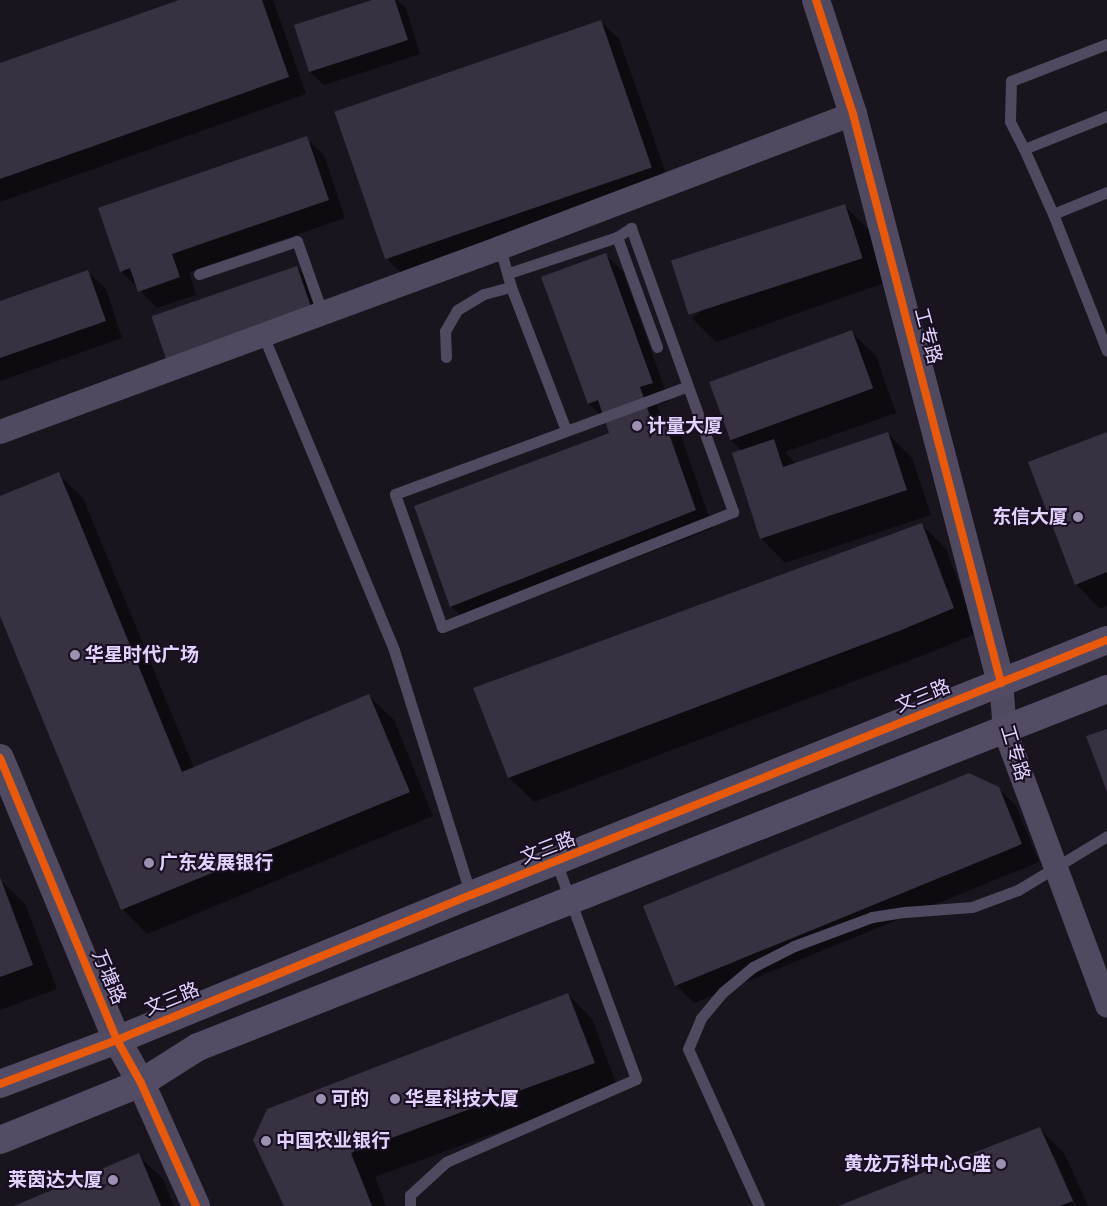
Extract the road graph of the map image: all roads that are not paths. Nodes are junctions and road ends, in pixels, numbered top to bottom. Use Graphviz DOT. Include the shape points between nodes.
graph roads {
  1 [pos="816,0"];
  2 [pos="1107,44"];
  3 [pos="853,114"];
  4 [pos="1107,116"];
  5 [pos="1024,148"];
  6 [pos="1107,192"];
  7 [pos="1052,214"];
  8 [pos="617,237"];
  9 [pos="500,248"];
  10 [pos="509,273"];
  11 [pos="199,274"];
  12 [pos="511,287"];
  13 [pos="324,312"];
  14 [pos="263,335"];
  15 [pos="657,347"];
  16 [pos="1107,351"];
  17 [pos="446,358"];
  18 [pos="686,387"];
  19 [pos="566,430"];
  20 [pos="0,432"];
  21 [pos="1107,640"];
  22 [pos="1002,682"];
  23 [pos="1107,689"];
  24 [pos="1005,731"];
  25 [pos="0,758"];
  26 [pos="1107,836"];
  27 [pos="556,862"];
  28 [pos="1056,868"];
  29 [pos="471,894"];
  30 [pos="569,900"];
  31 [pos="1107,1006"];
  32 [pos="117,1040"];
  33 [pos="141,1082"];
  34 [pos="0,1084"];
  35 [pos="0,1140"];
  36 [pos="196,1206"];
  37 [pos="410,1206"];
  38 [pos="759,1206"];
  1 -- 3 [label="street, 工专路"];
  2 -- 5 [label="lane" via="1011,81 1010,121"];
  3 -- 9 [label="street"];
  3 -- 22 [label="street, 工专路"];
  4 -- 5 [label="lane"];
  5 -- 7 [label="lane"];
  6 -- 7 [label="lane"];
  7 -- 16 [label="lane"];
  8 -- 10 [label="lane"];
  8 -- 15 [label="lane"];
  8 -- 18 [label="lane" via="631,228"];
  9 -- 10 [label="lane"];
  9 -- 13 [label="street"];
  10 -- 12 [label="lane"];
  11 -- 13 [label="lane" via="297,241"];
  12 -- 17 [label="lane" via="484,294 457,310 445,331"];
  12 -- 19 [label="lane"];
  13 -- 14 [label="street"];
  14 -- 20 [label="street"];
  14 -- 29 [label="lane" via="394,650"];
  18 -- 19 [label="lane"];
  18 -- 19 [label="lane" via="733,512 442,627 395,494"];
  21 -- 22 [label="main road, 文三路"];
  22 -- 24 [label="street, 工专路"];
  22 -- 27 [label="main road, 文三路"];
  23 -- 24 [label="main road"];
  24 -- 28 [label="street, 工专路"];
  24 -- 30 [label="main road"];
  25 -- 32 [label="street, 万塘路"];
  26 -- 28 [label="lane"];
  27 -- 29 [label="main road, 文三路"];
  27 -- 30 [label="lane"];
  28 -- 31 [label="street, 工专路"];
  28 -- 38 [label="lane" via="1018,890 972,907 872,917 794,946 754,967 723,992 701,1018 688,1049"];
  29 -- 32 [label="main road, 文三路"];
  30 -- 33 [label="main road" via="198,1047"];
  30 -- 37 [label="lane" via="636,1079 446,1162 410,1195"];
  32 -- 33 [label="street, 万塘路"];
  32 -- 34 [label="main road, 文三路"];
  33 -- 35 [label="main road"];
  33 -- 36 [label="street, 万塘路"];
}
